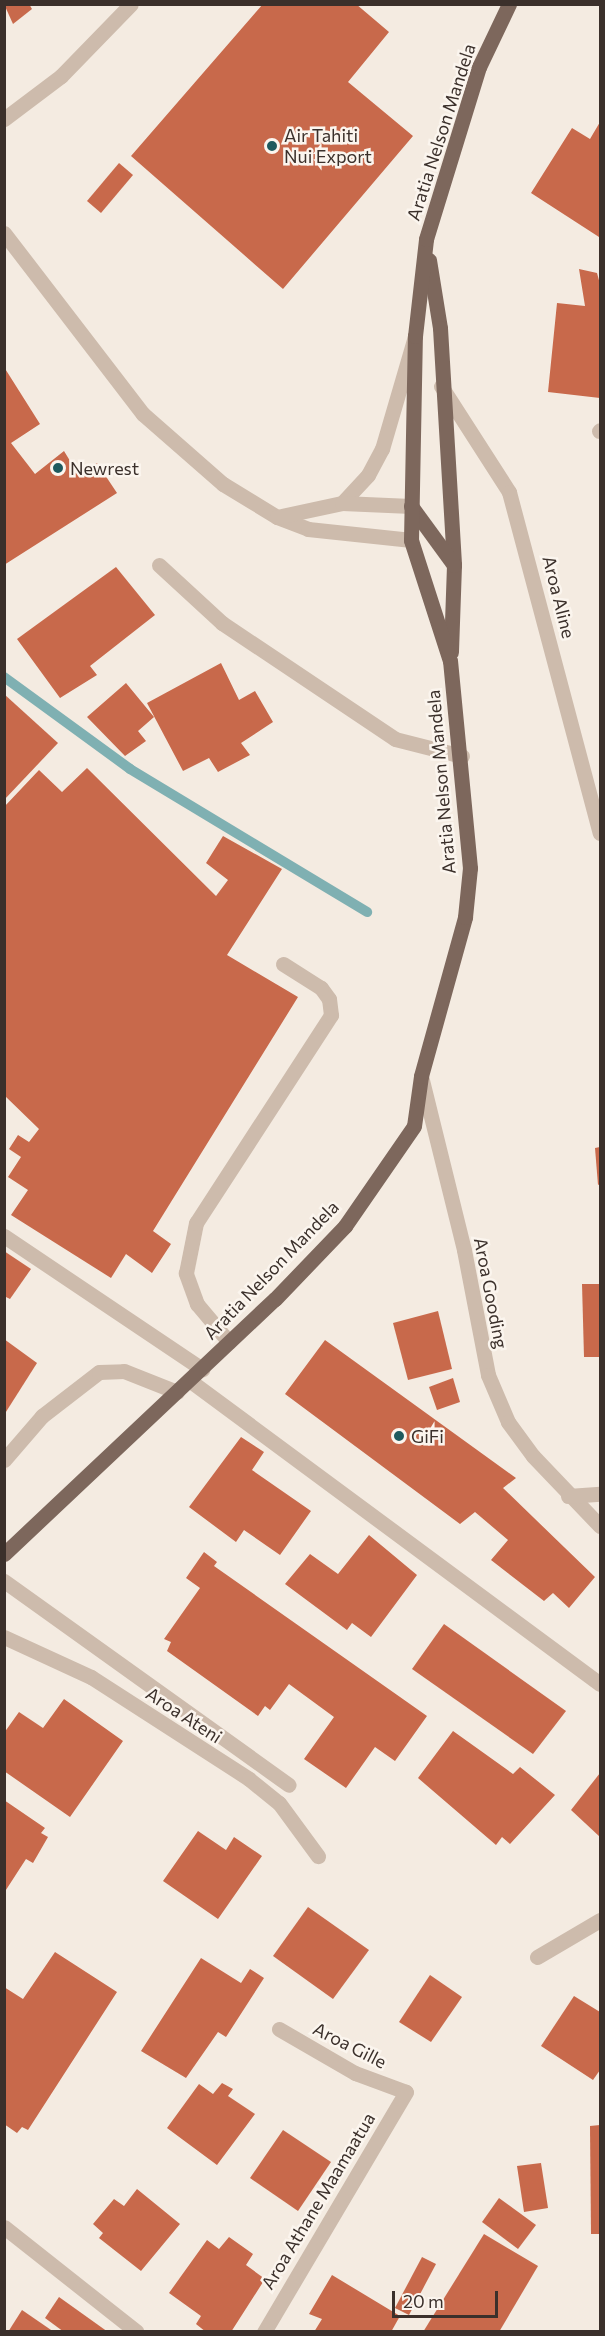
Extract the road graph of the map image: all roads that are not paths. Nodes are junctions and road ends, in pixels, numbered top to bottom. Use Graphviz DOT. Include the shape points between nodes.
graph roads {
  1 [pos="131,4"];
  2 [pos="508,4"];
  3 [pos="4,119"];
  4 [pos="4,233"];
  5 [pos="426,239"];
  6 [pos="415,336"];
  7 [pos="441,386"];
  8 [pos="342,503"];
  9 [pos="411,506"];
  10 [pos="277,517"];
  11 [pos="411,540"];
  12 [pos="159,565"];
  13 [pos="454,566"];
  14 [pos="450,661"];
  15 [pos="462,756"];
  16 [pos="600,833"];
  17 [pos="283,964"];
  18 [pos="421,1076"];
  19 [pos="4,1236"];
  20 [pos="229,1342"];
  21 [pos="202,1368"];
  22 [pos="189,1380"];
  23 [pos="177,1392"];
  24 [pos="4,1460"];
  25 [pos="600,1494"];
  26 [pos="568,1496"];
  27 [pos="600,1526"];
  28 [pos="7,1546"];
  29 [pos="4,1581"];
  30 [pos="4,1636"];
  31 [pos="600,1684"];
  32 [pos="289,1785"];
  33 [pos="318,1856"];
  34 [pos="600,1920"];
  35 [pos="537,1957"];
  36 [pos="279,2029"];
  37 [pos="406,2092"];
  38 [pos="4,2227"];
  39 [pos="137,2331"];
  40 [pos="264,2331"];
  1 -- 3 [label="street" via="62,76"];
  2 -- 5 [label="main road, Aratia Nelson Mandela" via="479,67"];
  4 -- 10 [label="street" via="143,414 223,484"];
  5 -- 6 [label="main road, Aratia Nelson Mandela"];
  5 -- 7 [label="main road, Aratia Nelson Mandela" via="440,328"];
  6 -- 8 [label="street" via="382,449 368,475"];
  6 -- 9 [label="main road, Aratia Nelson Mandela"];
  7 -- 13 [label="main road, Aratia Nelson Mandela"];
  7 -- 16 [label="street, Aroa Aline" via="508,492"];
  8 -- 9 [label="street"];
  8 -- 10 [label="street"];
  9 -- 11 [label="main road, Aratia Nelson Mandela"];
  9 -- 13 [label="main road"];
  10 -- 11 [label="street" via="330,533"];
  11 -- 14 [label="main road, Aratia Nelson Mandela"];
  12 -- 15 [label="street" via="222,623 395,740"];
  13 -- 14 [label="main road, Aratia Nelson Mandela"];
  14 -- 15 [label="main road, Aratia Nelson Mandela"];
  15 -- 18 [label="main road, Aratia Nelson Mandela" via="470,868 465,917"];
  17 -- 20 [label="street" via="321,988 329,999 331,1015 196,1223 186,1273 197,1304"];
  18 -- 20 [label="main road, Aratia Nelson Mandela" via="414,1126 395,1159 345,1226"];
  18 -- 26 [label="street, Aroa Gooding" via="464,1250 488,1375 508,1422"];
  19 -- 21 [label="street"];
  20 -- 21 [label="main road, Aratia Nelson Mandela"];
  21 -- 22 [label="main road, Aratia Nelson Mandela"];
  22 -- 23 [label="main road, Aratia Nelson Mandela"];
  22 -- 31 [label="street"];
  23 -- 24 [label="street" via="124,1371 99,1372 42,1416"];
  23 -- 28 [label="main road, Aratia Nelson Mandela"];
  25 -- 26 [label="street"];
  26 -- 27 [label="street, Aroa Gooding"];
  29 -- 32 [label="street"];
  30 -- 33 [label="street, Aroa Ateni" via="91,1677 249,1779 279,1803"];
  34 -- 35 [label="street"];
  36 -- 37 [label="street, Aroa Gille" via="355,2073"];
  37 -- 40 [label="street, Aroa Athane Maamaatua"];
  38 -- 39 [label="street"];
}
